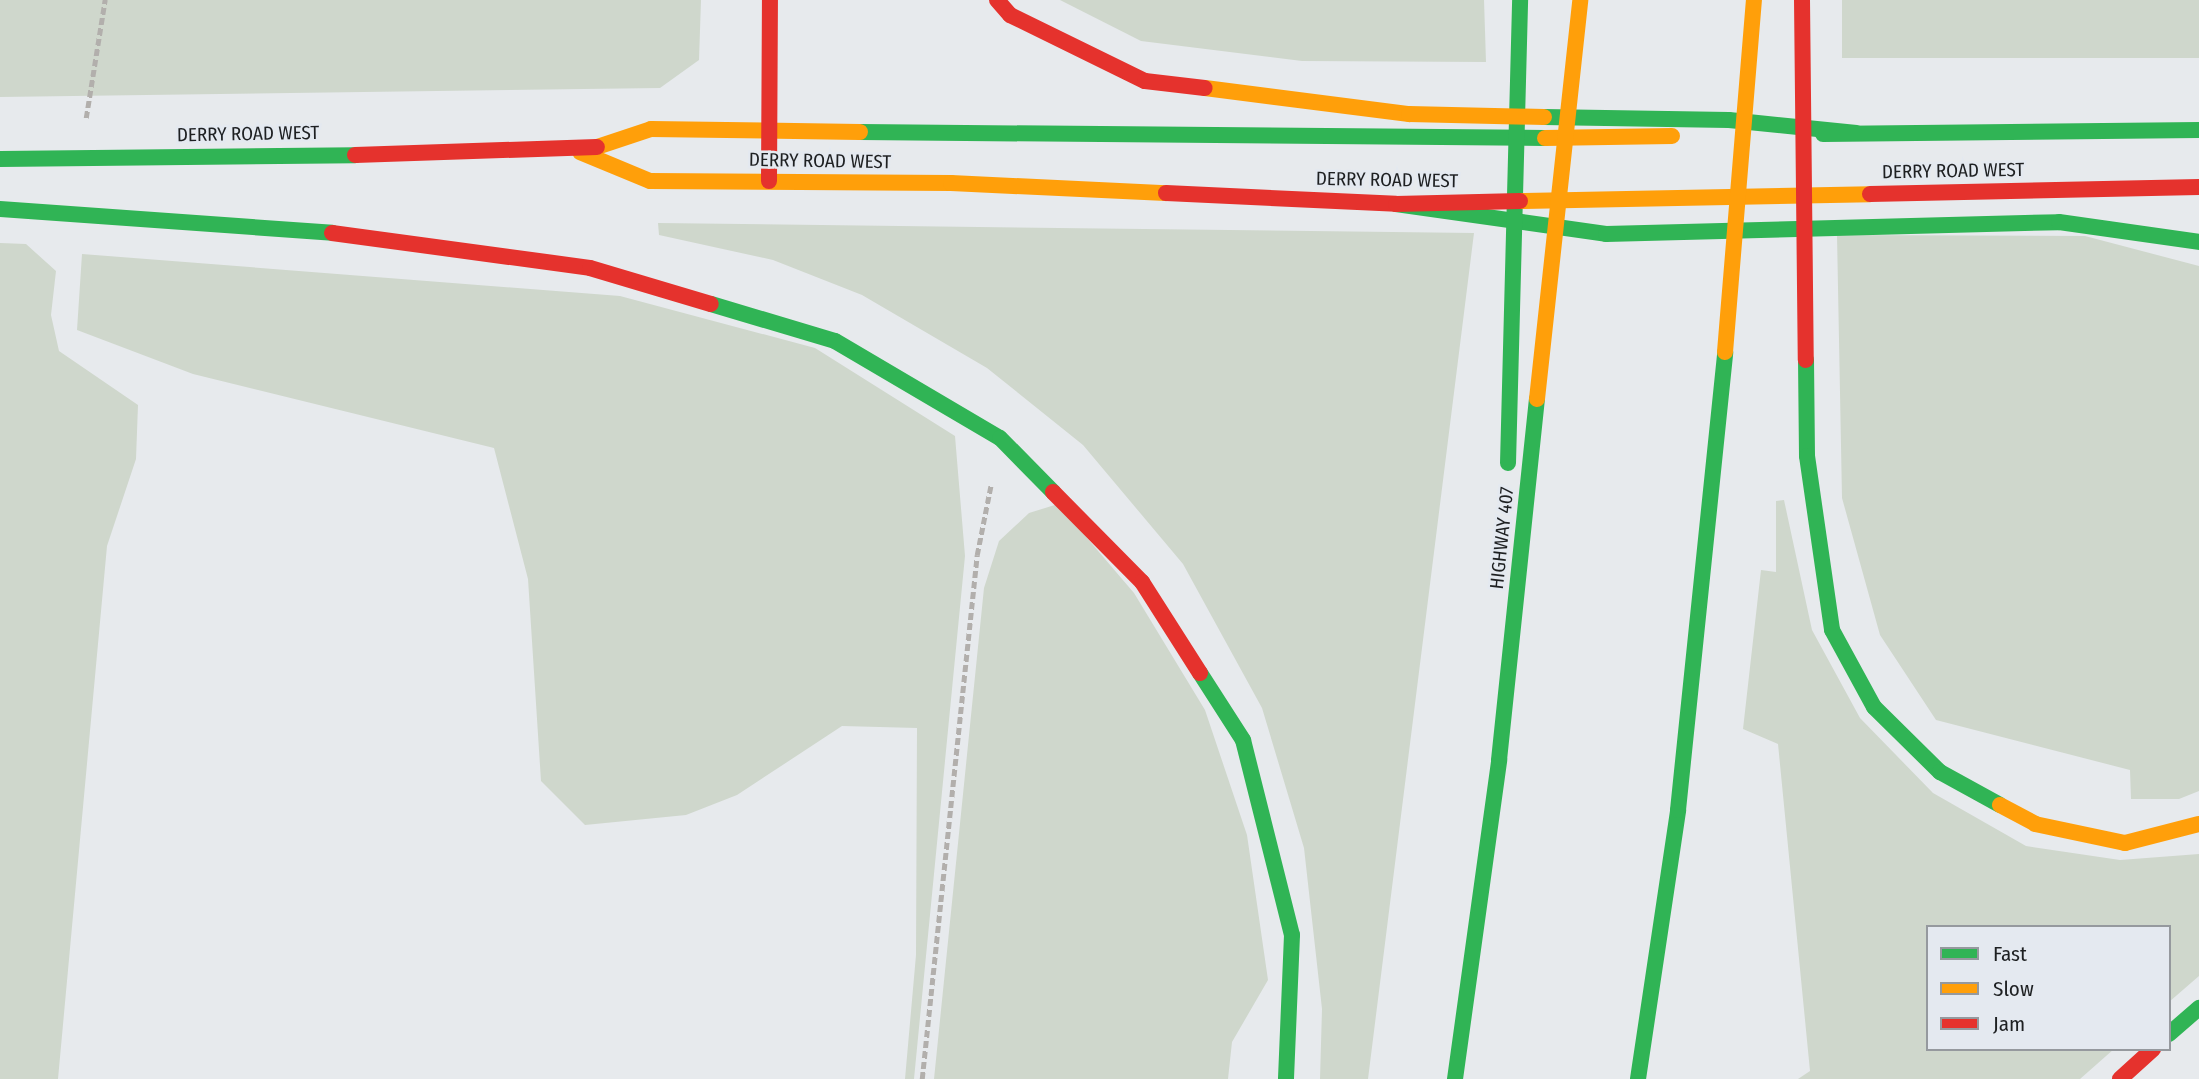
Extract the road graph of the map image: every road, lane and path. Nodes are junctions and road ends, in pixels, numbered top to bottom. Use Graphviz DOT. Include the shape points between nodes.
graph roads {
  1 [pos="105,0"];
  2 [pos="770,0"];
  3 [pos="997,0"];
  4 [pos="1521,0"];
  5 [pos="1580,0"];
  6 [pos="1754,0"];
  7 [pos="1802,0"];
  8 [pos="769,128"];
  9 [pos="2199,130"];
  10 [pos="1856,133"];
  11 [pos="580,152"];
  12 [pos="80,157"];
  13 [pos="0,159"];
  14 [pos="769,181"];
  15 [pos="2199,187"];
  16 [pos="1396,204"];
  17 [pos="0,209"];
  18 [pos="2199,242"];
  19 [pos="1000,439"];
  20 [pos="1507,484"];
  21 [pos="1506,511"];
  22 [pos="1499,760"];
  23 [pos="2199,824"];
  24 [pos="2199,1008"];
  25 [pos="2171,1032"];
  26 [pos="2151,1051"];
  27 [pos="922,1079"];
  28 [pos="1286,1079"];
  29 [pos="1455,1079"];
  30 [pos="1638,1079"];
  31 [pos="2120,1079"];
  1 -- 12 [label="path"];
  2 -- 8 [label="main road"];
  3 -- 10 [label="main road" via="1010,15 1144,81 1409,114 1729,120"];
  4 -- 20 [label="main road"];
  5 -- 22 [label="main road, HIGHWAY 407"];
  6 -- 30 [label="main road" via="1737,237 1678,810"];
  7 -- 23 [label="main road" via="1807,456 1832,630 1874,707 1940,772 2023,818 2124,843"];
  8 -- 10 [label="main road, DERRY ROAD WEST" via="1405,141"];
  8 -- 11 [label="main road, DERRY ROAD WEST" via="651,130"];
  8 -- 14 [label="main road"];
  9 -- 10 [label="main road, DERRY ROAD WEST"];
  11 -- 12 [label="main road, DERRY ROAD WEST"];
  11 -- 14 [label="main road, DERRY ROAD WEST" via="650,181"];
  12 -- 13 [label="main road, DERRY ROAD WEST"];
  14 -- 16 [label="main road, DERRY ROAD WEST"];
  15 -- 16 [label="main road, DERRY ROAD WEST"];
  16 -- 18 [label="main road" via="1606,234 2059,222"];
  17 -- 19 [label="main road" via="320,231 590,268 835,341"];
  19 -- 27 [label="path" via="977,555"];
  19 -- 28 [label="main road" via="1142,582 1243,740 1292,935"];
  21 -- 22 [label="main road"];
  22 -- 29 [label="main road, HIGHWAY 407"];
  24 -- 25 [label="main road"];
  26 -- 31 [label="main road"];
}
